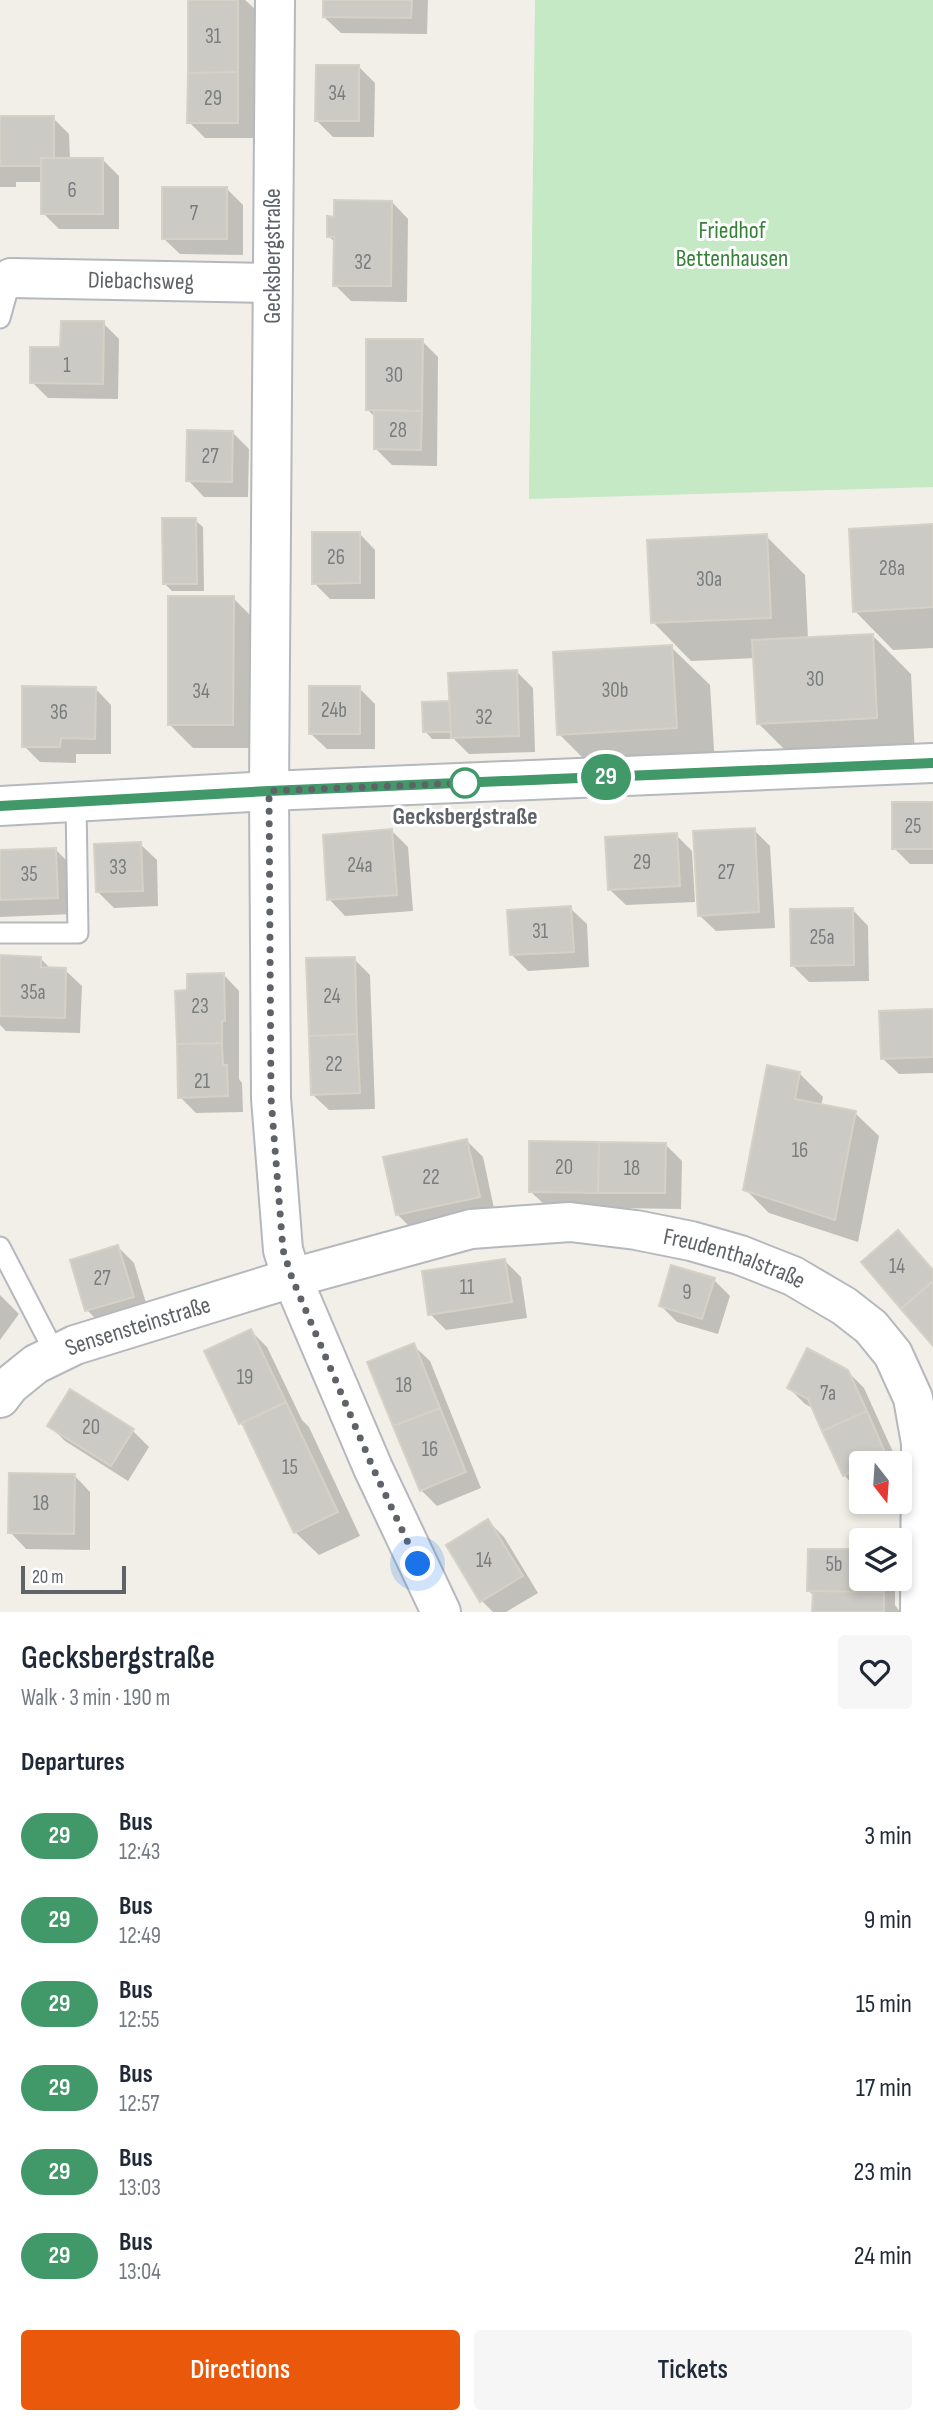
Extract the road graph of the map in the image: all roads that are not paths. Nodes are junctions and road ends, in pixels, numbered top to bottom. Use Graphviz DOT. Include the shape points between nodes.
graph roads {
  1 [pos="275,0"];
  2 [pos="11,278"];
  3 [pos="272,283"];
  4 [pos="0,318"];
  5 [pos="933,762"];
  6 [pos="269,791"];
  7 [pos="76,802"];
  8 [pos="0,806"];
  9 [pos="0,933"];
  10 [pos="0,1247"];
  11 [pos="292,1278"];
  12 [pos="56,1355"];
  13 [pos="0,1398"];
  14 [pos="441,1612"];
  15 [pos="920,1612"];
  1 -- 3 [label="street, Gecksbergstraße"];
  2 -- 3 [label="street, Diebachsweg"];
  2 -- 4 [label="lane"];
  3 -- 6 [label="street, Gecksbergstraße"];
  5 -- 6 [label="street"];
  6 -- 7 [label="street"];
  6 -- 11 [label="street, Gecksbergstraße" via="271,1098 283,1250"];
  7 -- 8 [label="street"];
  7 -- 9 [label="lane" via="78,933"];
  10 -- 12 [label="lane"];
  11 -- 12 [label="street, Sensensteinstraße" via="75,1345"];
  11 -- 14 [label="street, Gecksbergstraße"];
  11 -- 15 [label="street, Freudenthalstraße" via="471,1229 570,1223 691,1241 793,1276 871,1326 893,1354 913,1398 921,1443"];
  12 -- 13 [label="street, Sensensteinstraße" via="36,1364"];
}
